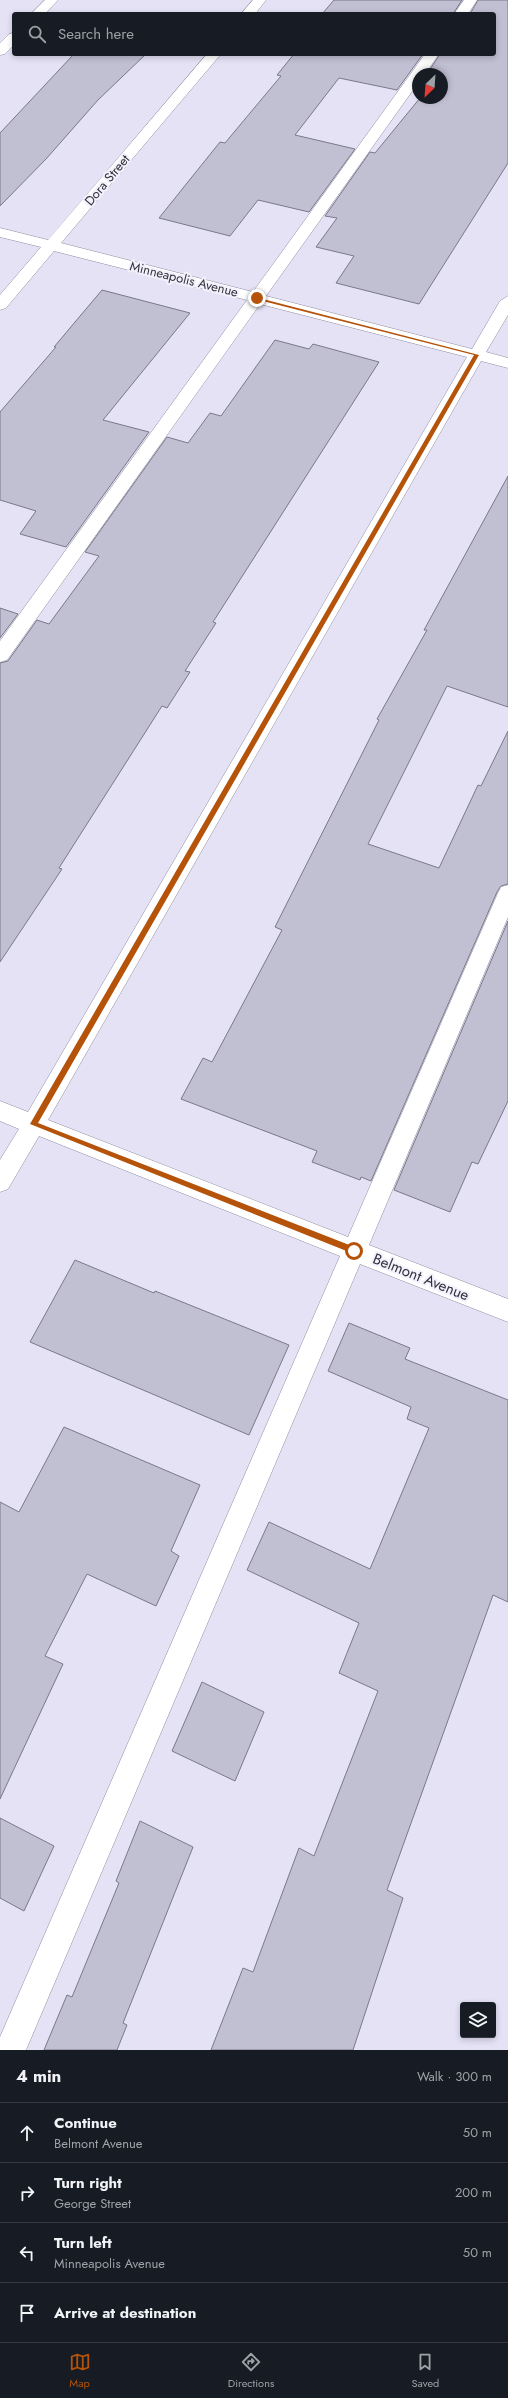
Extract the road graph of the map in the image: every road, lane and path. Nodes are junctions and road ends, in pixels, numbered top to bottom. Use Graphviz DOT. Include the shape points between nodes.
graph roads {
  1 [pos="52,0"];
  2 [pos="260,0"];
  3 [pos="471,0"];
  4 [pos="40,12"];
  5 [pos="250,12"];
  6 [pos="462,12"];
  7 [pos="12,39"];
  8 [pos="0,51"];
  9 [pos="212,56"];
  10 [pos="431,56"];
  11 [pos="0,232"];
  12 [pos="52,245"];
  13 [pos="257,298"];
  14 [pos="508,301"];
  15 [pos="0,306"];
  16 [pos="477,355"];
  17 [pos="508,363"];
  18 [pos="0,655"];
  19 [pos="508,893"];
  20 [pos="0,1111"];
  21 [pos="33,1124"];
  22 [pos="0,1182"];
  23 [pos="354,1251"];
  24 [pos="508,1311"];
  25 [pos="10,2050"];
  1 -- 4 [label="street"];
  2 -- 5 [label="street"];
  3 -- 6 [label="street"];
  7 -- 8 [label="street"];
  9 -- 12 [label="street, Dora Street"];
  10 -- 13 [label="street"];
  11 -- 12 [label="street, Minneapolis Avenue"];
  12 -- 13 [label="street, Minneapolis Avenue"];
  12 -- 15 [label="street, Dora Street"];
  13 -- 16 [label="street, Minneapolis Avenue"];
  13 -- 18 [label="street"];
  14 -- 16 [label="street"];
  16 -- 17 [label="street, Minneapolis Avenue"];
  16 -- 21 [label="street"];
  19 -- 23 [label="street"];
  20 -- 21 [label="street, Belmont Avenue"];
  21 -- 22 [label="street"];
  21 -- 23 [label="street, Belmont Avenue"];
  23 -- 24 [label="street, Belmont Avenue"];
  23 -- 25 [label="street"];
}
